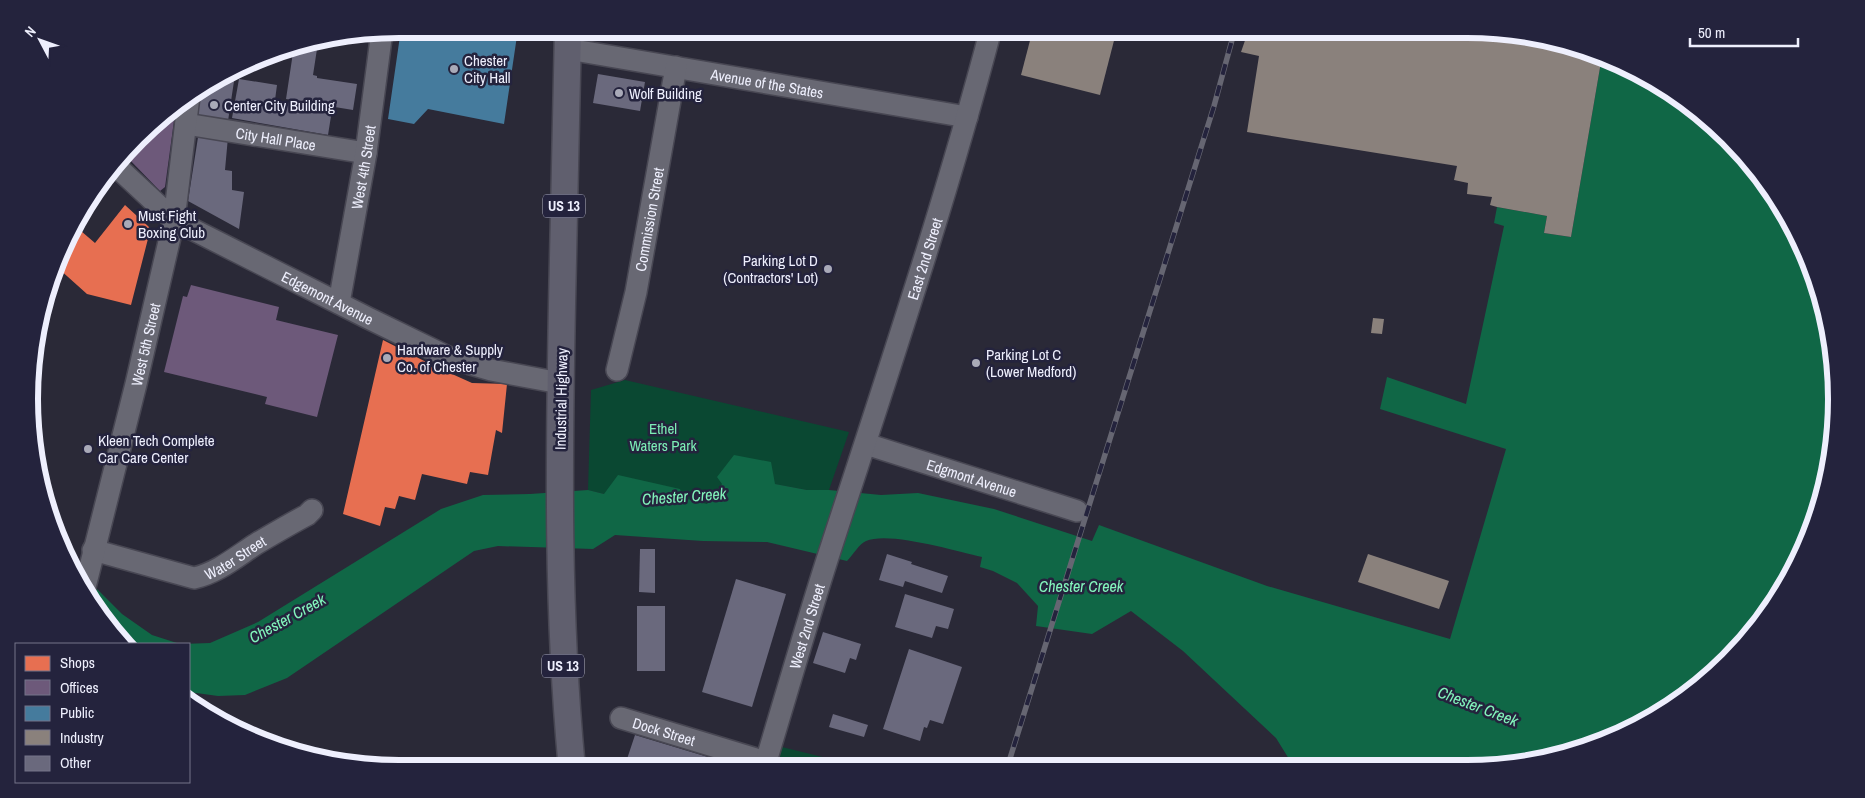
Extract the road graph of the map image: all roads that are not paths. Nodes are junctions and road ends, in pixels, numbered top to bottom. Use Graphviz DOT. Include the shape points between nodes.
graph roads {
  1 [pos="381,38"];
  2 [pos="989,38"];
  3 [pos="568,39"];
  4 [pos="676,67"];
  5 [pos="188,105"];
  6 [pos="967,117"];
  7 [pos="186,124"];
  8 [pos="366,153"];
  9 [pos="120,169"];
  10 [pos="174,220"];
  11 [pos="340,303"];
  12 [pos="617,370"];
  13 [pos="560,383"];
  14 [pos="866,444"];
  15 [pos="852,487"];
  16 [pos="312,510"];
  17 [pos="1077,512"];
  18 [pos="91,559"];
  19 [pos="86,580"];
  20 [pos="621,718"];
  21 [pos="571,760"];
  22 [pos="750,760"];
  23 [pos="767,760"];
  1 -- 8 [label="street, West 4th Street"];
  2 -- 6 [label="street, East 2nd Street"];
  3 -- 4 [label="street, Avenue of the States"];
  3 -- 13 [label="main road, Industrial Highway / US 13"];
  4 -- 6 [label="street, Avenue of the States"];
  4 -- 12 [label="street, Commission Street" via="636,292"];
  5 -- 7 [label="street, West 5th Street"];
  6 -- 14 [label="street, East 2nd Street"];
  7 -- 8 [label="street, City Hall Place"];
  7 -- 10 [label="street, West 5th Street"];
  8 -- 11 [label="street, West 4th Street"];
  9 -- 10 [label="street, Edgemont Avenue"];
  10 -- 11 [label="street, Edgemont Avenue"];
  10 -- 18 [label="street, West 5th Street"];
  11 -- 13 [label="street, Edgemont Avenue" via="450,358 491,370"];
  13 -- 21 [label="main road, Industrial Highway / US 13" via="560,563 564,689"];
  14 -- 15 [label="street, East 2nd Street"];
  14 -- 17 [label="street, Edgmont Avenue"];
  15 -- 23 [label="street, West 2nd Street"];
  16 -- 18 [label="street, Water Street" via="204,576 194,578"];
  18 -- 19 [label="street, West 5th Street"];
  20 -- 22 [label="street, Dock Street"];
}
